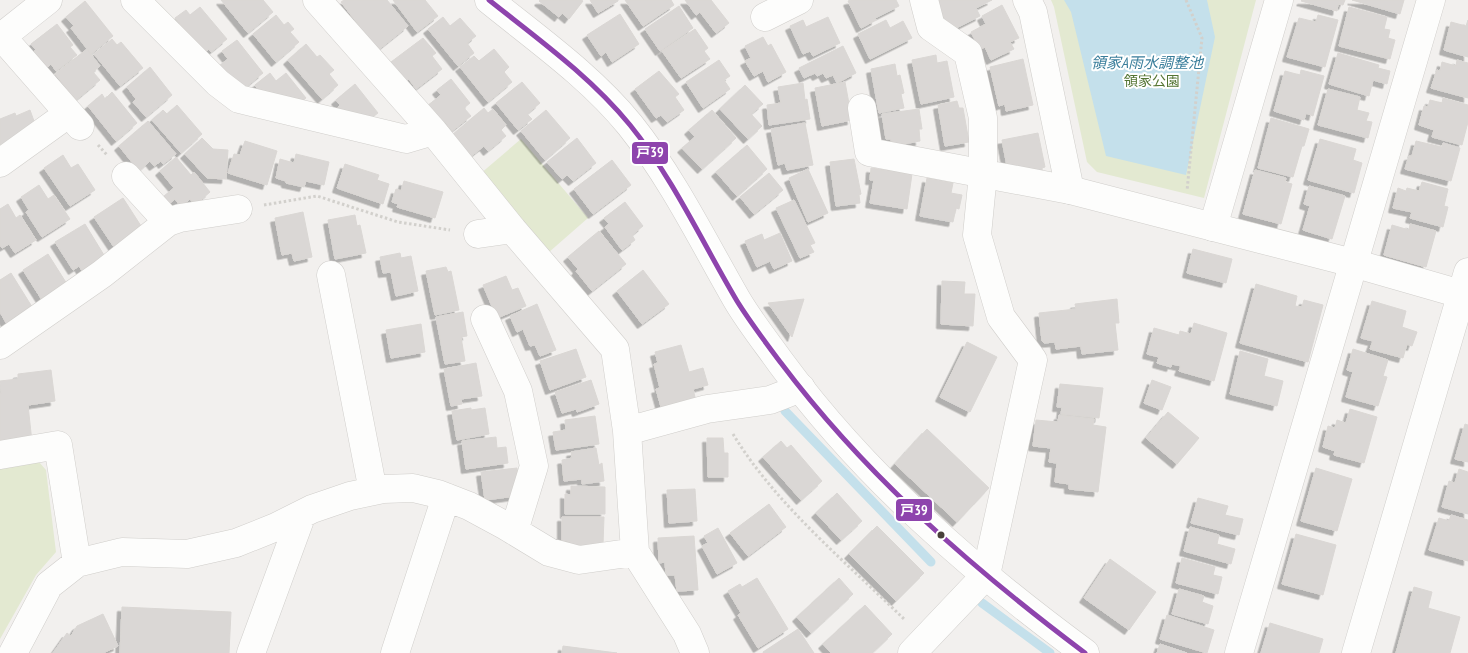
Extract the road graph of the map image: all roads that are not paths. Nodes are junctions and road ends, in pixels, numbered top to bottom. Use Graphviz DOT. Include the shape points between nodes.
graph roads {
  1 [pos="48,0"];
  2 [pos="135,0"];
  3 [pos="317,0"];
  4 [pos="489,0"];
  5 [pos="799,0"];
  6 [pos="924,0"];
  7 [pos="1027,0"];
  8 [pos="1279,0"];
  9 [pos="1431,0"];
  10 [pos="765,18"];
  11 [pos="1,38"];
  12 [pos="862,108"];
  13 [pos="433,131"];
  14 [pos="0,163"];
  15 [pos="983,174"];
  16 [pos="126,176"];
  17 [pos="1070,190"];
  18 [pos="238,208"];
  19 [pos="168,222"];
  20 [pos="1213,227"];
  21 [pos="512,228"];
  22 [pos="478,234"];
  23 [pos="1353,262"];
  24 [pos="332,275"];
  25 [pos="1466,288"];
  26 [pos="485,319"];
  27 [pos="0,345"];
  28 [pos="801,388"];
  29 [pos="627,431"];
  30 [pos="0,455"];
  31 [pos="373,491"];
  32 [pos="446,497"];
  33 [pos="302,514"];
  34 [pos="514,531"];
  35 [pos="635,552"];
  36 [pos="77,563"];
  37 [pos="986,575"];
  38 [pos="919,646"];
  39 [pos="12,653"];
  40 [pos="250,653"];
  41 [pos="395,653"];
  42 [pos="695,653"];
  43 [pos="1085,653"];
  44 [pos="1239,653"];
  45 [pos="1356,653"];
  1 -- 11 [label="street"];
  2 -- 13 [label="street" via="218,83 239,98 406,139"];
  3 -- 13 [label="street"];
  4 -- 28 [label="street" via="590,81 629,124 669,179 739,303"];
  5 -- 10 [label="street"];
  6 -- 15 [label="street" via="931,27 968,53 983,118"];
  7 -- 17 [label="street" via="1033,12"];
  8 -- 20 [label="street"];
  9 -- 23 [label="street"];
  11 -- 14 [label="street" via="74,120"];
  12 -- 15 [label="street" via="869,152"];
  13 -- 21 [label="street"];
  15 -- 17 [label="street"];
  15 -- 37 [label="street" via="977,235 1001,317 1033,360"];
  16 -- 19 [label="street"];
  17 -- 20 [label="street"];
  18 -- 19 [label="street"];
  19 -- 27 [label="street" via="102,274"];
  20 -- 23 [label="street"];
  21 -- 22 [label="street"];
  21 -- 29 [label="street" via="615,349"];
  23 -- 25 [label="street"];
  23 -- 44 [label="street"];
  24 -- 31 [label="street"];
  25 -- 45 [label="street"];
  26 -- 34 [label="street" via="518,391 534,466"];
  28 -- 29 [label="street" via="770,400 707,409"];
  28 -- 37 [label="street" via="905,504"];
  29 -- 35 [label="street"];
  30 -- 36 [label="street" via="58,445"];
  31 -- 32 [label="street" via="413,488"];
  31 -- 33 [label="street"];
  32 -- 34 [label="street"];
  32 -- 41 [label="street"];
  33 -- 36 [label="street" via="236,543 187,554 122,552"];
  33 -- 40 [label="street"];
  34 -- 35 [label="street" via="549,552 579,560"];
  35 -- 42 [label="street" via="687,634"];
  36 -- 39 [label="street" via="49,585"];
  37 -- 38 [label="street"];
  37 -- 43 [label="street"];
}
